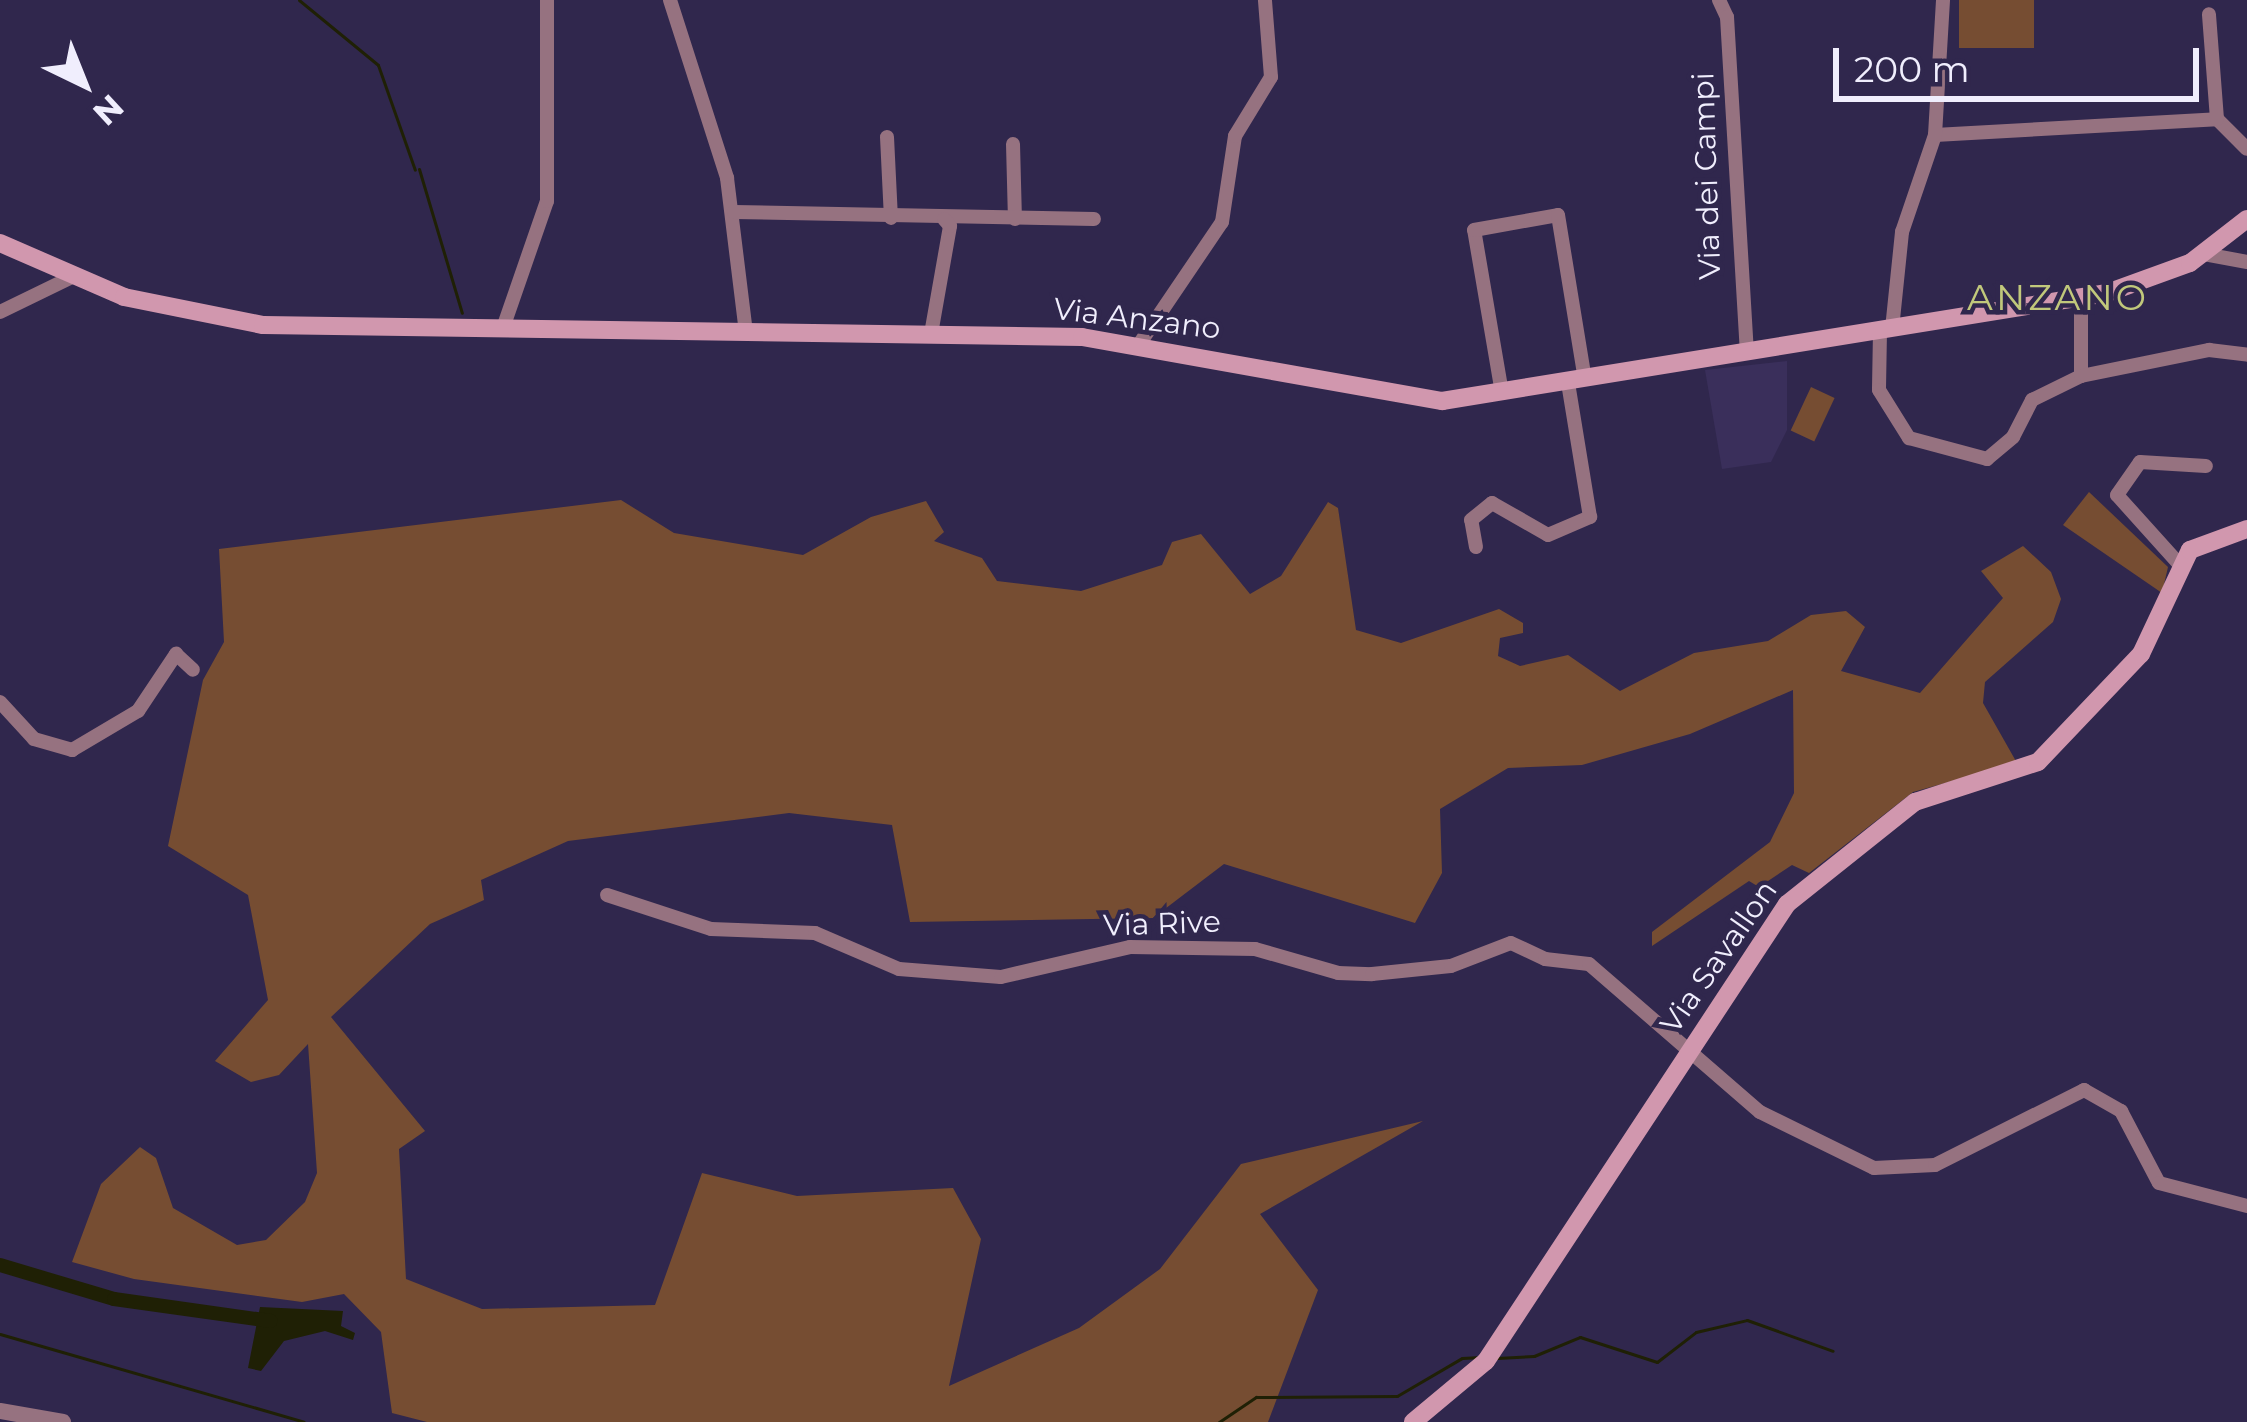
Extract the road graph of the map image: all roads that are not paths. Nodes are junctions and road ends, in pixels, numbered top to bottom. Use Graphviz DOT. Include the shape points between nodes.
graph roads {
  1 [pos="547,0"];
  2 [pos="670,0"];
  3 [pos="1264,0"];
  4 [pos="1719,0"];
  5 [pos="1943,0"];
  6 [pos="2209,14"];
  7 [pos="2218,119"];
  8 [pos="1935,136"];
  9 [pos="887,137"];
  10 [pos="1013,145"];
  11 [pos="2247,149"];
  12 [pos="734,212"];
  13 [pos="891,218"];
  14 [pos="944,219"];
  15 [pos="1015,219"];
  16 [pos="1094,219"];
  17 [pos="2247,219"];
  18 [pos="0,243"];
  19 [pos="2204,254"];
  20 [pos="2247,262"];
  21 [pos="72,277"];
  22 [pos="2081,298"];
  23 [pos="0,311"];
  24 [pos="502,328"];
  25 [pos="1886,330"];
  26 [pos="746,332"];
  27 [pos="931,334"];
  28 [pos="1140,343"];
  29 [pos="1747,352"];
  30 [pos="2247,355"];
  31 [pos="2081,376"];
  32 [pos="1577,381"];
  33 [pos="1502,393"];
  34 [pos="2206,466"];
  35 [pos="2247,529"];
  36 [pos="1476,548"];
  37 [pos="2180,566"];
  38 [pos="194,670"];
  39 [pos="0,702"];
  40 [pos="607,895"];
  41 [pos="1692,1049"];
  42 [pos="2247,1206"];
  43 [pos="0,1411"];
  44 [pos="63,1422"];
  45 [pos="1412,1422"];
  1 -- 24 [label="street" via="547,201"];
  2 -- 12 [label="street"];
  3 -- 28 [label="street" via="1271,77 1235,136 1222,222"];
  4 -- 29 [label="street, Via dei Campi" via="1727,17"];
  5 -- 8 [label="street"];
  6 -- 7 [label="street"];
  7 -- 8 [label="street"];
  7 -- 11 [label="street"];
  8 -- 25 [label="street" via="1902,232"];
  9 -- 13 [label="street"];
  10 -- 15 [label="street"];
  12 -- 13 [label="street"];
  12 -- 26 [label="street"];
  13 -- 14 [label="street"];
  14 -- 15 [label="street"];
  14 -- 27 [label="street" via="950,226"];
  15 -- 16 [label="street"];
  17 -- 19 [label="main road, Via Anzano"];
  18 -- 21 [label="main road, Via Anzano"];
  19 -- 20 [label="street"];
  19 -- 22 [label="main road, Via Anzano" via="2144,283"];
  21 -- 23 [label="street"];
  21 -- 24 [label="main road, Via Anzano" via="144,303 240,322"];
  22 -- 25 [label="main road, Via Anzano"];
  22 -- 31 [label="street"];
  24 -- 26 [label="main road, Via Anzano"];
  25 -- 29 [label="main road, Via Anzano"];
  25 -- 31 [label="street" via="1880,390 1909,438 1974,459 2004,450 2032,400"];
  26 -- 27 [label="main road, Via Anzano"];
  27 -- 28 [label="main road, Via Anzano"];
  28 -- 33 [label="main road, Via Anzano" via="1414,398"];
  29 -- 32 [label="main road, Via Anzano"];
  30 -- 31 [label="street" via="2209,350"];
  32 -- 33 [label="main road, Via Anzano"];
  32 -- 33 [label="street" via="1558,215 1474,230"];
  32 -- 36 [label="street" via="1590,517 1548,535 1492,503 1471,520"];
  34 -- 37 [label="street" via="2140,462 2117,495"];
  35 -- 37 [label="main road" via="2204,538"];
  37 -- 41 [label="main road, Via Savallon" via="2140,654 2055,748 2026,771 1915,802 1800,890"];
  38 -- 39 [label="street" via="176,654 139,711 72,750 34,739"];
  40 -- 41 [label="street, Via Rive" via="711,929 815,933 899,969 1001,977 1130,947 1255,949 1338,974 1372,974 1451,966 1511,943 1545,959 1589,964"];
  41 -- 42 [label="street, Via Rive" via="1777,1123 1893,1172 1966,1153 2084,1090 2100,1093 2129,1122 2145,1167 2177,1193"];
  41 -- 45 [label="main road, Via Savallon" via="1489,1355"];
  43 -- 44 [label="street"];
}
